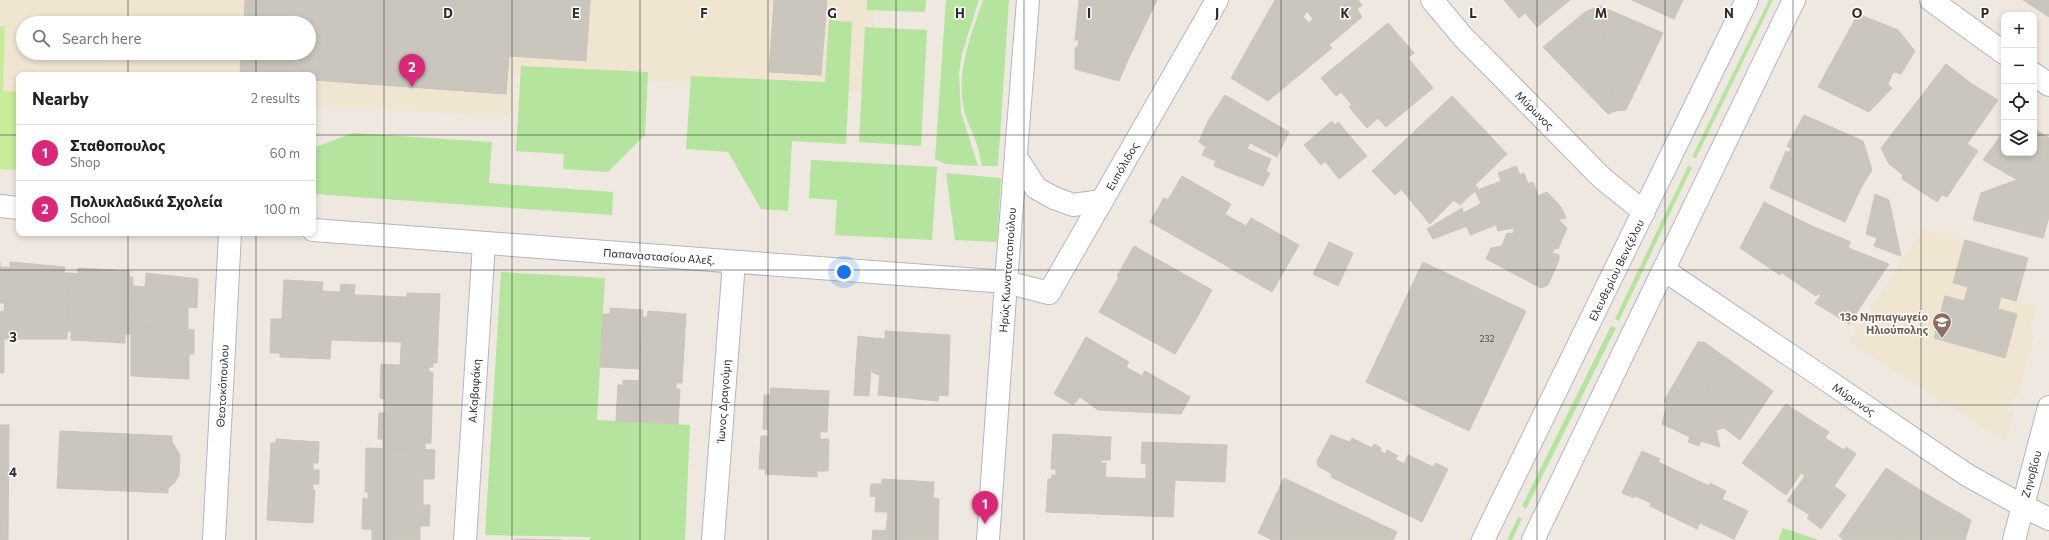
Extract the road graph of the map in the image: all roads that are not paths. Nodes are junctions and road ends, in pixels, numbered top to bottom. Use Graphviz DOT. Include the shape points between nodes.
graph roads {
  1 [pos="1028,0"];
  2 [pos="1217,0"];
  3 [pos="1432,0"];
  4 [pos="1747,0"];
  5 [pos="1794,0"];
  6 [pos="1931,0"];
  7 [pos="2001,51"];
  8 [pos="2037,76"];
  9 [pos="2049,84"];
  10 [pos="1016,157"];
  11 [pos="1102,201"];
  12 [pos="0,206"];
  13 [pos="16,208"];
  14 [pos="1644,212"];
  15 [pos="316,230"];
  16 [pos="230,236"];
  17 [pos="484,243"];
  18 [pos="734,262"];
  19 [pos="1664,270"];
  20 [pos="1006,282"];
  21 [pos="2049,407"];
  22 [pos="2023,506"];
  23 [pos="2049,519"];
  24 [pos="214,540"];
  25 [pos="465,540"];
  26 [pos="713,540"];
  27 [pos="988,540"];
  28 [pos="1483,540"];
  29 [pos="1533,540"];
  30 [pos="2014,540"];
  1 -- 10 [label="street, Ηρώς Κωνσταντοπούλου"];
  2 -- 11 [label="street, Ευπόλιδος"];
  3 -- 14 [label="street, Μύρωνος" via="1463,37 1602,178"];
  4 -- 14 [label="street, Ελευθερίου Βενιζέλου"];
  5 -- 19 [label="street"];
  6 -- 7 [label="street"];
  8 -- 9 [label="street"];
  10 -- 11 [label="street" via="1036,188 1073,205"];
  10 -- 20 [label="street, Ηρώς Κωνσταντοπούλου"];
  11 -- 20 [label="street, Ευπόλιδος" via="1049,293"];
  12 -- 13 [label="street"];
  14 -- 28 [label="street, Ελευθερίου Βενιζέλου"];
  15 -- 17 [label="street, Παπαναστασίου Αλεξ."];
  16 -- 24 [label="street, Θεοτοκόπουλου"];
  17 -- 18 [label="street, Παπαναστασίου Αλεξ."];
  17 -- 25 [label="street, Α.Καβαφάκη"];
  18 -- 20 [label="street, Παπαναστασίου Αλεξ."];
  18 -- 26 [label="street, Ίωνος Δραγούμη"];
  19 -- 22 [label="street, Μύρωνος" via="1966,475"];
  19 -- 29 [label="street"];
  20 -- 27 [label="street, Ηρώς Κωνσταντοπούλου"];
  21 -- 22 [label="street, Ζηνοβίου"];
  22 -- 23 [label="street, Μύρωνος"];
  22 -- 30 [label="street, Ζηνοβίου"];
}
